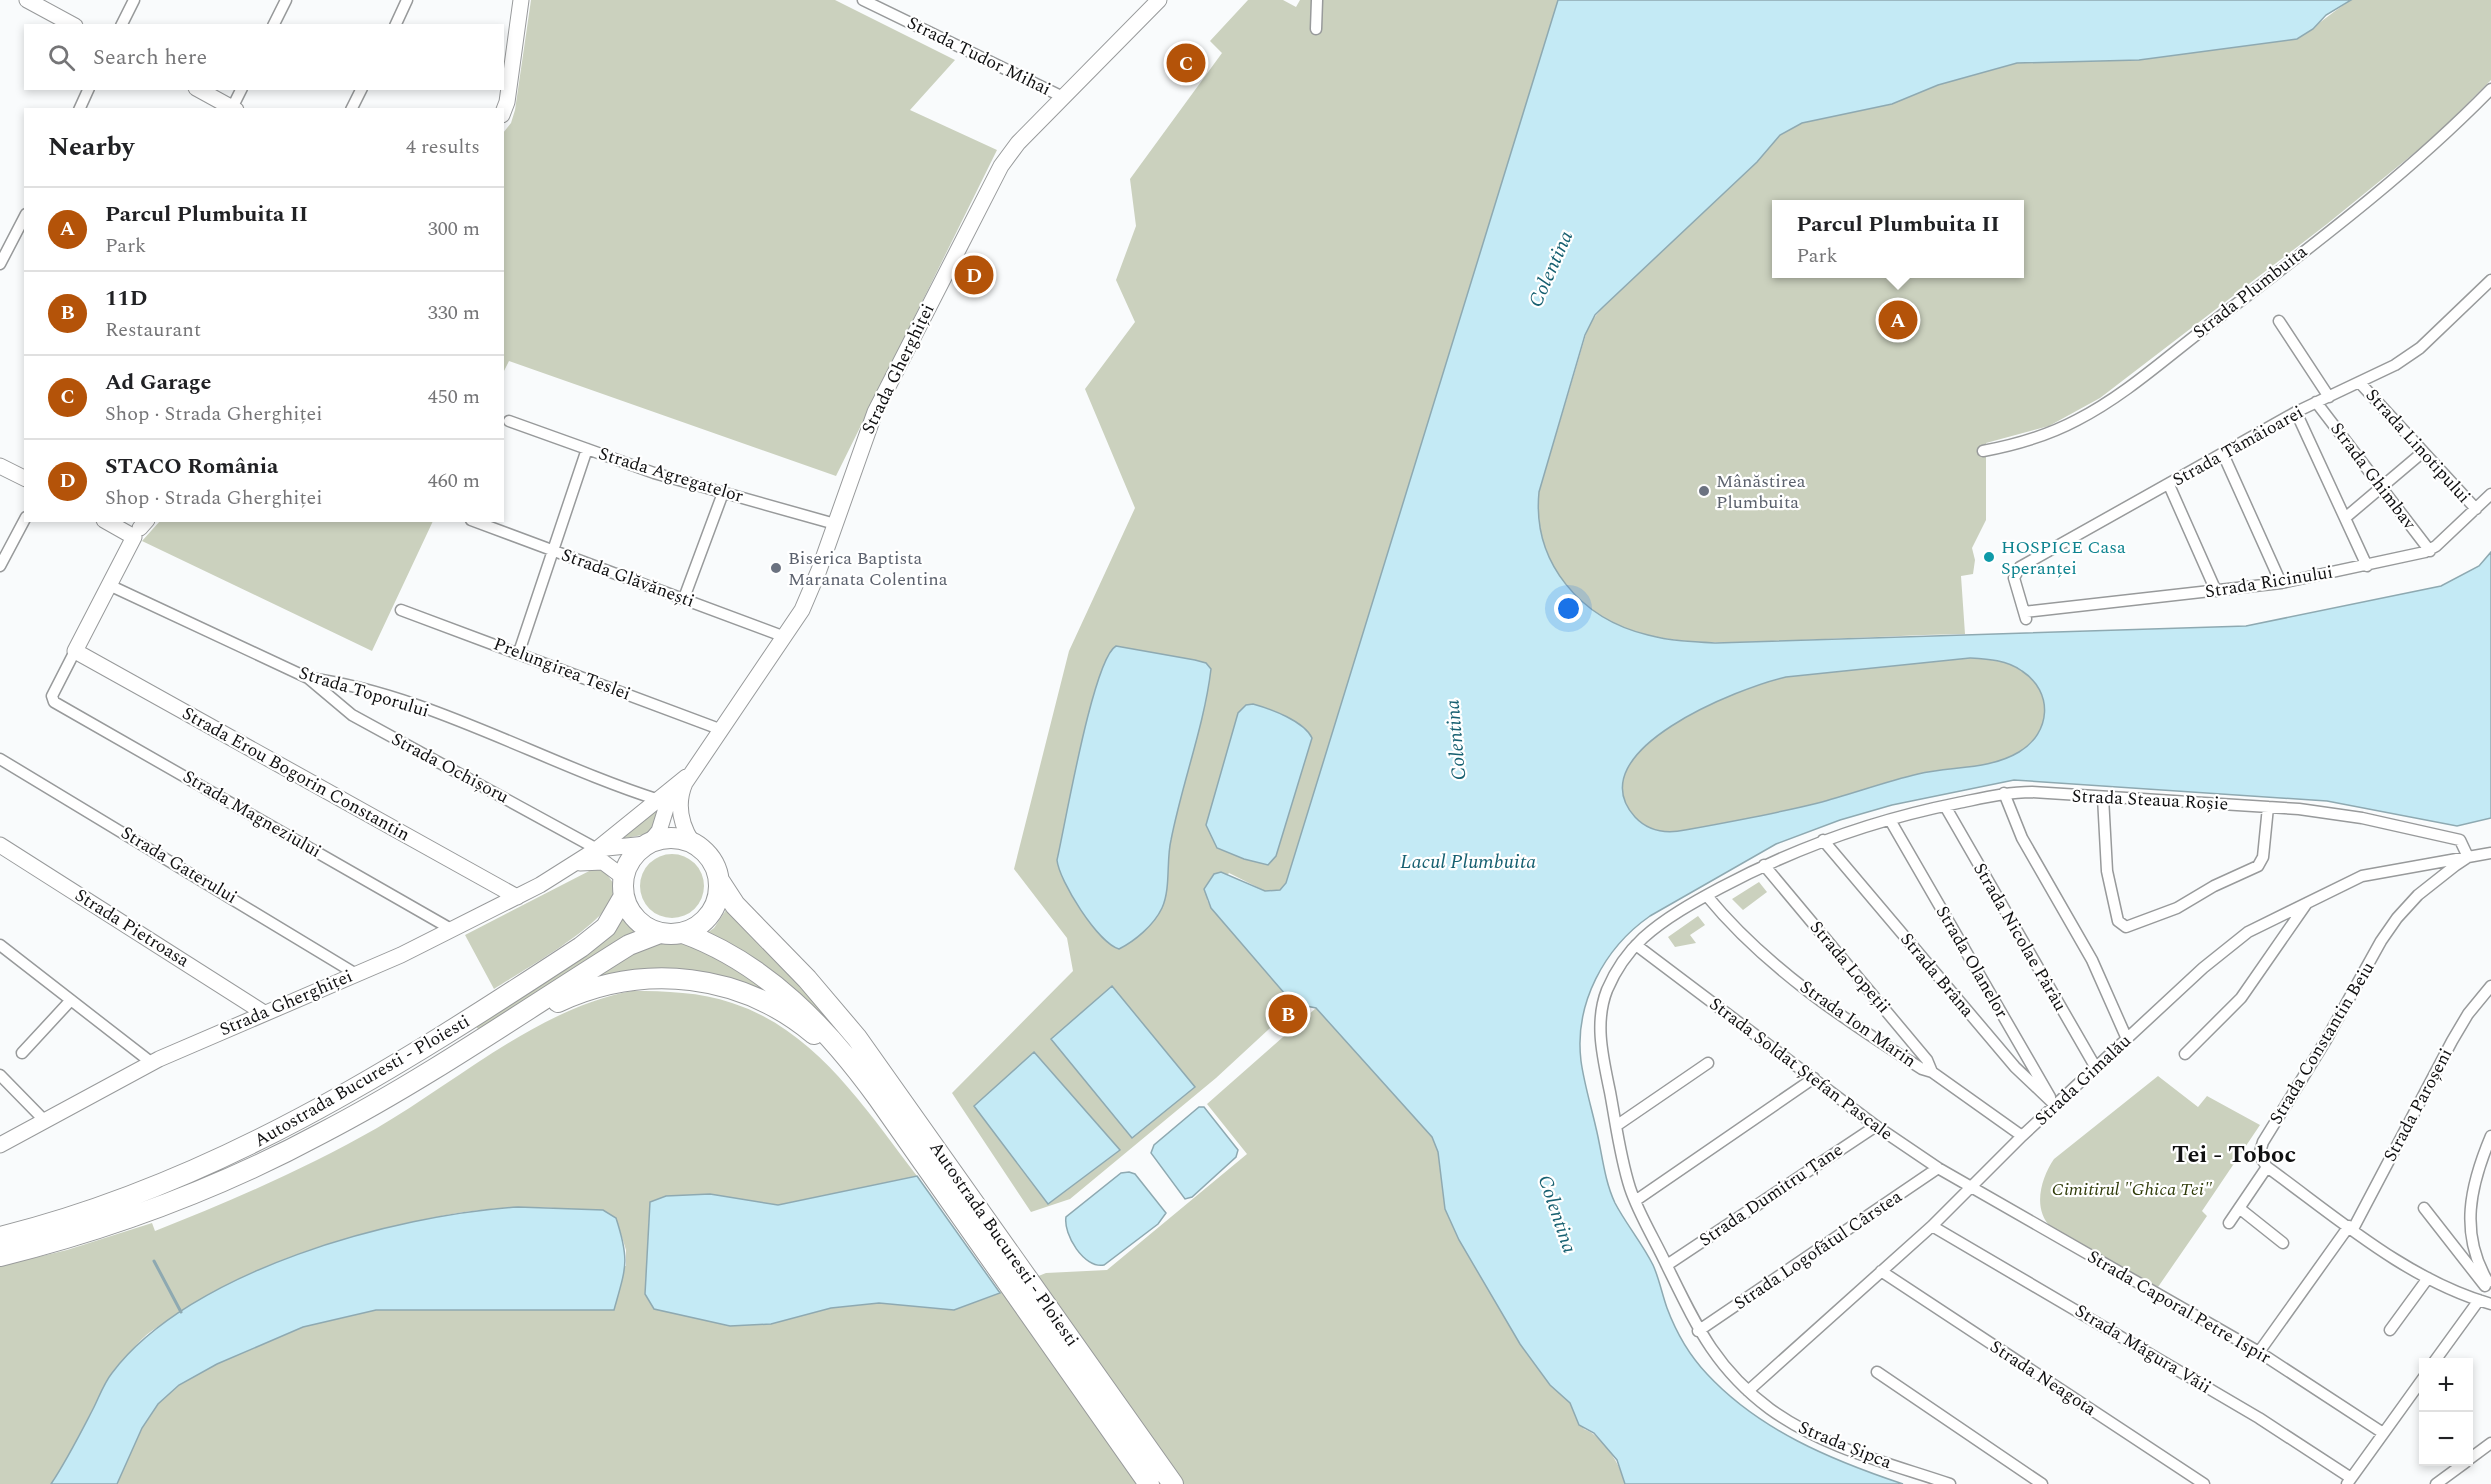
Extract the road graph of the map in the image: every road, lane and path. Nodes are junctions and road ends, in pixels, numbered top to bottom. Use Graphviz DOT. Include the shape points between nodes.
graph roads {
  1 [pos="27,0"];
  2 [pos="134,0"];
  3 [pos="286,0"];
  4 [pos="408,0"];
  5 [pos="521,0"];
  6 [pos="863,0"];
  7 [pos="1159,0"];
  8 [pos="1317,0"];
  9 [pos="71,24"];
  10 [pos="122,24"];
  11 [pos="274,24"];
  12 [pos="396,24"];
  13 [pos="1316,29"];
  14 [pos="2491,89"];
  15 [pos="88,90"];
  16 [pos="200,90"];
  17 [pos="241,90"];
  18 [pos="361,90"];
  19 [pos="1063,97"];
  20 [pos="80,108"];
  21 [pos="231,108"];
  22 [pos="233,108"];
  23 [pos="352,108"];
  24 [pos="504,110"];
  25 [pos="24,218"];
  26 [pos="0,264"];
  27 [pos="2491,280"];
  28 [pos="2279,321"];
  29 [pos="2360,383"];
  30 [pos="2329,397"];
  31 [pos="2316,402"];
  32 [pos="2296,412"];
  33 [pos="509,420"];
  34 [pos="587,449"];
  35 [pos="1983,451"];
  36 [pos="2423,452"];
  37 [pos="2223,454"];
  38 [pos="0,466"];
  39 [pos="24,478"];
  40 [pos="2169,484"];
  41 [pos="2381,487"];
  42 [pos="723,493"];
  43 [pos="2491,494"];
  44 [pos="2476,509"];
  45 [pos="2345,518"];
  46 [pos="24,521"];
  47 [pos="116,522"];
  48 [pos="476,522"];
  49 [pos="835,524"];
  50 [pos="141,526"];
  51 [pos="552,551"];
  52 [pos="2430,551"];
  53 [pos="0,566"];
  54 [pos="2367,566"];
  55 [pos="2281,583"];
  56 [pos="109,585"];
  57 [pos="2216,591"];
  58 [pos="684,598"];
  59 [pos="401,610"];
  60 [pos="2025,616"];
  61 [pos="784,637"];
  62 [pos="75,651"];
  63 [pos="519,652"];
  64 [pos="308,678"];
  65 [pos="722,730"];
  66 [pos="0,759"];
  67 [pos="690,773"];
  68 [pos="672,789"];
  69 [pos="2004,793"];
  70 [pos="2103,797"];
  71 [pos="659,800"];
  72 [pos="1945,806"];
  73 [pos="2268,807"];
  74 [pos="1890,820"];
  75 [pos="1823,840"];
  76 [pos="692,842"];
  77 [pos="648,843"];
  78 [pos="0,845"];
  79 [pos="597,849"];
  80 [pos="2491,853"];
  81 [pos="2468,857"];
  82 [pos="2424,864"];
  83 [pos="574,865"];
  84 [pos="1764,865"];
  85 [pos="2435,881"];
  86 [pos="720,882"];
  87 [pos="623,886"];
  88 [pos="1707,896"];
  89 [pos="517,897"];
  90 [pos="2309,900"];
  91 [pos="451,929"];
  92 [pos="660,933"];
  93 [pos="683,933"];
  94 [pos="0,945"];
  95 [pos="1636,945"];
  96 [pos="356,974"];
  97 [pos="2491,986"];
  98 [pos="71,1000"];
  99 [pos="264,1013"];
  100 [pos="485,1036"];
  101 [pos="2127,1039"];
  102 [pos="22,1053"];
  103 [pos="2186,1053"];
  104 [pos="152,1063"];
  105 [pos="1708,1063"];
  106 [pos="2096,1068"];
  107 [pos="1932,1072"];
  108 [pos="0,1074"];
  109 [pos="1814,1078"];
  110 [pos="878,1098"];
  111 [pos="2055,1105"];
  112 [pos="45,1121"];
  113 [pos="1616,1126"];
  114 [pos="1876,1126"];
  115 [pos="2022,1136"];
  116 [pos="920,1141"];
  117 [pos="2490,1141"];
  118 [pos="0,1145"];
  119 [pos="2267,1167"];
  120 [pos="1938,1168"];
  121 [pos="1970,1188"];
  122 [pos="1635,1201"];
  123 [pos="2239,1208"];
  124 [pos="2424,1208"];
  125 [pos="2229,1223"];
  126 [pos="1932,1226"];
  127 [pos="2351,1228"];
  128 [pos="0,1237"];
  129 [pos="2283,1243"];
  130 [pos="0,1256"];
  131 [pos="1667,1265"];
  132 [pos="1881,1271"];
  133 [pos="2428,1278"];
  134 [pos="2488,1283"];
  135 [pos="2477,1300"];
  136 [pos="2491,1304"];
  137 [pos="2390,1330"];
  138 [pos="1698,1331"];
  139 [pos="2259,1352"];
  140 [pos="2437,1358"];
  141 [pos="1075,1363"];
  142 [pos="1877,1372"];
  143 [pos="2419,1384"];
  144 [pos="1748,1391"];
  145 [pos="2383,1433"];
  146 [pos="2491,1443"];
  147 [pos="2473,1456"];
  148 [pos="2460,1466"];
  149 [pos="2349,1481"];
  150 [pos="1149,1484"];
  151 [pos="1173,1484"];
  152 [pos="1950,1484"];
  153 [pos="2042,1484"];
  154 [pos="2204,1484"];
  155 [pos="2436,1484"];
  1 -- 9 [label="street"];
  2 -- 10 [label="street"];
  3 -- 11 [label="street"];
  4 -- 12 [label="street"];
  5 -- 24 [label="street"];
  6 -- 19 [label="street, Strada Tudor Mihai"];
  7 -- 19 [label="street, Strada Gherghiței"];
  8 -- 13 [label="street"];
  14 -- 35 [label="street, Strada Plumbuita" via="2439,142 2384,189 2112,399 2047,434"];
  15 -- 20 [label="street"];
  16 -- 21 [label="street"];
  17 -- 22 [label="street"];
  18 -- 23 [label="street"];
  19 -- 49 [label="street, Strada Gherghiței" via="1011,150 1001,166 875,412"];
  25 -- 26 [label="street"];
  27 -- 29 [label="street, Strada Tămâioarei" via="2420,348"];
  28 -- 30 [label="street"];
  29 -- 30 [label="street, Strada Tămâioarei"];
  29 -- 36 [label="street, Strada Linotipului"];
  30 -- 31 [label="street, Strada Tămâioarei"];
  31 -- 32 [label="street, Strada Tămâioarei"];
  31 -- 41 [label="street, Strada Ghimbav"];
  32 -- 37 [label="street, Strada Tămâioarei"];
  32 -- 45 [label="street"];
  33 -- 34 [label="street, Strada Agregatelor"];
  34 -- 42 [label="street, Strada Agregatelor"];
  34 -- 51 [label="street"];
  36 -- 41 [label="street"];
  36 -- 44 [label="street, Strada Linotipului"];
  37 -- 40 [label="street, Strada Tămâioarei"];
  37 -- 55 [label="street"];
  38 -- 39 [label="street"];
  40 -- 57 [label="street"];
  40 -- 60 [label="street, Strada Tămâioarei" via="2017,569 2014,578"];
  41 -- 45 [label="street"];
  41 -- 52 [label="street, Strada Ghimbav"];
  42 -- 49 [label="street, Strada Agregatelor"];
  42 -- 58 [label="street"];
  43 -- 44 [label="street, Strada Ricinului"];
  44 -- 52 [label="street, Strada Ricinului"];
  45 -- 54 [label="street"];
  46 -- 53 [label="street"];
  47 -- 50 [label="street"];
  48 -- 51 [label="street, Strada Glăvănești"];
  49 -- 61 [label="street, Strada Gherghiței" via="814,585"];
  50 -- 56 [label="street"];
  51 -- 58 [label="street, Strada Glăvănești"];
  51 -- 63 [label="street"];
  52 -- 54 [label="street, Strada Ricinului"];
  54 -- 55 [label="street, Strada Ricinului"];
  55 -- 57 [label="street, Strada Ricinului"];
  56 -- 62 [label="street"];
  56 -- 64 [label="street, Strada Toporului"];
  57 -- 60 [label="street, Strada Ricinului"];
  58 -- 61 [label="street, Strada Glăvănești"];
  59 -- 63 [label="street, Prelungirea Teslei"];
  61 -- 65 [label="street, Strada Gherghiței"];
  62 -- 89 [label="street, Strada Erou Bogorin Constantin"];
  62 -- 91 [label="street, Strada Magneziului" via="52,700"];
  63 -- 65 [label="street, Prelungirea Teslei"];
  64 -- 71 [label="street, Strada Toporului" via="337,681 422,708"];
  64 -- 79 [label="street, Strada Ochișoru" via="352,715"];
  65 -- 67 [label="street, Strada Gherghiței"];
  66 -- 96 [label="street, Strada Gaterului"];
  67 -- 68 [label="street, Strada Gherghiței"];
  67 -- 76 [label="street, Strada Gherghiței" via="679,803"];
  68 -- 71 [label="street, Strada Gherghiței"];
  68 -- 77 [label="street" via="659,831"];
  69 -- 70 [label="street, Strada Steaua Roșie"];
  69 -- 72 [label="street, Strada Steaua Roșie"];
  69 -- 101 [label="street" via="2034,861 2092,960"];
  70 -- 73 [label="street, Strada Steaua Roșie"];
  70 -- 73 [label="street" via="2108,880 2118,921 2126,927 2177,908 2258,866 2263,857"];
  71 -- 79 [label="street, Strada Gherghiței"];
  72 -- 74 [label="street, Strada Steaua Roșie"];
  72 -- 106 [label="street, Strada Nicolae Pârâu"];
  73 -- 81 [label="street, Strada Steaua Roșie" via="2362,818 2457,838"];
  74 -- 75 [label="street, Strada Steaua Roșie"];
  74 -- 111 [label="street, Strada Olanelor"];
  75 -- 84 [label="street, Strada Steaua Roșie"];
  75 -- 111 [label="street, Strada Brâna" via="2015,1067"];
  76 -- 77 [label="highway" via="671,837"];
  76 -- 86 [label="highway" via="708,854"];
  77 -- 79 [label="street, Strada Gherghiței"];
  77 -- 87 [label="highway" via="630,858"];
  78 -- 99 [label="street, Strada Pietroasa"];
  79 -- 83 [label="street, Strada Gherghiței"];
  80 -- 81 [label="street, Strada Constantin Beiu"];
  81 -- 82 [label="street, Strada Gimalău"];
  81 -- 85 [label="street, Strada Constantin Beiu"];
  82 -- 85 [label="street"];
  82 -- 90 [label="street, Strada Gimalău" via="2362,876"];
  83 -- 87 [label="street, Strada Gherghiței" via="598,861"];
  83 -- 89 [label="street, Strada Gherghiței"];
  84 -- 88 [label="street, Strada Steaua Roșie"];
  84 -- 107 [label="street, Strada Lopeții" via="1927,1060"];
  85 -- 119 [label="street, Strada Constantin Beiu" via="2389,929 2263,1142 2259,1155"];
  86 -- 93 [label="highway" via="711,914"];
  86 -- 116 [label="highway, Autostrada Bucuresti - Ploiesti" via="735,905 832,1007"];
  87 -- 92 [label="highway" via="633,915"];
  87 -- 128 [label="highway, Autostrada Bucuresti - Ploiesti" via="611,920 600,932 517,990 337,1099 227,1157 136,1196"];
  88 -- 95 [label="street, Strada Steaua Roșie"];
  88 -- 107 [label="street, Strada Ion Marin" via="1778,967 1911,1063"];
  89 -- 91 [label="street, Strada Gherghiței"];
  90 -- 101 [label="street, Strada Gimalău" via="2254,928 2224,950"];
  90 -- 103 [label="street" via="2246,991"];
  91 -- 96 [label="street, Strada Gherghiței"];
  92 -- 93 [label="highway"];
  92 -- 100 [label="highway" via="629,945"];
  93 -- 110 [label="highway" via="727,954 784,993 832,1037"];
  94 -- 98 [label="street"];
  95 -- 109 [label="street, Strada Soldat Ștefan Pascale"];
  95 -- 113 [label="street, Strada Steaua Roșie" via="1611,982 1601,1019 1602,1049"];
  96 -- 99 [label="street, Strada Gherghiței"];
  97 -- 127 [label="street, Strada Paroșeni" via="2468,1014"];
  98 -- 102 [label="street"];
  98 -- 104 [label="street"];
  99 -- 104 [label="street, Strada Gherghiței"];
  100 -- 110 [label="highway" via="597,987 646,978 687,978 736,990 782,1011 820,1039"];
  100 -- 130 [label="highway, Autostrada Bucuresti - Ploiesti" via="274,1158 147,1213"];
  101 -- 106 [label="street, Strada Gimalău"];
  104 -- 112 [label="street, Strada Gherghiței"];
  105 -- 113 [label="street"];
  106 -- 111 [label="street, Strada Gimalău"];
  107 -- 115 [label="street, Strada Ion Marin"];
  108 -- 112 [label="street"];
  109 -- 114 [label="street, Strada Soldat Ștefan Pascale"];
  109 -- 122 [label="street"];
  110 -- 116 [label="highway"];
  111 -- 115 [label="street, Strada Gimalău"];
  112 -- 118 [label="street, Strada Gherghiței"];
  113 -- 122 [label="street, Strada Șipca"];
  114 -- 120 [label="street, Strada Soldat Ștefan Pascale"];
  114 -- 131 [label="street, Strada Dumitru Țane"];
  115 -- 121 [label="street, Strada Gimalău"];
  116 -- 141 [label="highway, Autostrada Bucuresti - Ploiesti"];
  117 -- 134 [label="street" via="2474,1181 2469,1210 2473,1247"];
  119 -- 123 [label="street"];
  119 -- 127 [label="street"];
  120 -- 121 [label="street, Strada Soldat Ștefan Pascale"];
  120 -- 138 [label="street, Strada Logofătul Cârstea"];
  121 -- 126 [label="street, Strada Gimalău"];
  121 -- 139 [label="street, Strada Caporal Petre Ispir"];
  122 -- 131 [label="street, Strada Șipca"];
  123 -- 125 [label="street"];
  123 -- 129 [label="street"];
  124 -- 134 [label="street"];
  126 -- 132 [label="street, Strada Gimalău"];
  126 -- 149 [label="street, Strada Măgura Văii" via="2249,1412"];
  127 -- 133 [label="street"];
  127 -- 139 [label="street, Strada Paroșeni"];
  131 -- 138 [label="street, Strada Șipca"];
  132 -- 144 [label="street, Strada Gimalău"];
  132 -- 154 [label="street, Strada Neagota"];
  133 -- 135 [label="street"];
  133 -- 137 [label="street"];
  134 -- 135 [label="street"];
  135 -- 136 [label="street"];
  135 -- 140 [label="street"];
  138 -- 144 [label="street, Strada Șipca"];
  139 -- 145 [label="street, Strada Caporal Petre Ispir"];
  141 -- 150 [label="highway, Autostrada Bucuresti - Ploiesti"];
  141 -- 151 [label="highway, Autostrada Bucuresti - Ploiesti"];
  142 -- 153 [label="street"];
  143 -- 145 [label="street"];
  144 -- 152 [label="street, Strada Șipca" via="1786,1420 1819,1438"];
  145 -- 149 [label="street"];
  146 -- 147 [label="street"];
  148 -- 155 [label="street"];
}
